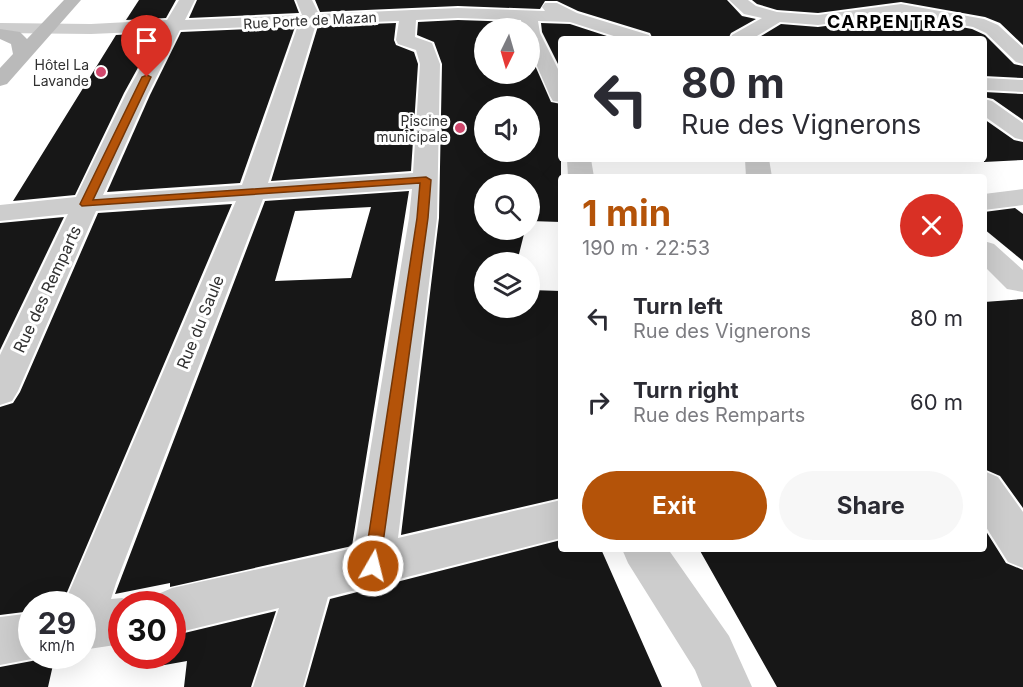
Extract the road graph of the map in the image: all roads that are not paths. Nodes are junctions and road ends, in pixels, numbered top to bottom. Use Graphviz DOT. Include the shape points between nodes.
graph roads {
  1 [pos="73,0"];
  2 [pos="187,0"];
  3 [pos="737,0"];
  4 [pos="905,4"];
  5 [pos="534,8"];
  6 [pos="306,10"];
  7 [pos="408,16"];
  8 [pos="777,17"];
  9 [pos="818,20"];
  10 [pos="174,27"];
  11 [pos="0,28"];
  12 [pos="50,28"];
  13 [pos="0,34"];
  14 [pos="632,36"];
  15 [pos="744,36"];
  16 [pos="831,36"];
  17 [pos="22,54"];
  18 [pos="1023,58"];
  19 [pos="0,80"];
  20 [pos="987,84"];
  21 [pos="1023,86"];
  22 [pos="558,90"];
  23 [pos="987,108"];
  24 [pos="1023,133"];
  25 [pos="426,180"];
  26 [pos="252,192"];
  27 [pos="1023,196"];
  28 [pos="987,202"];
  29 [pos="86,204"];
  30 [pos="0,213"];
  31 [pos="987,253"];
  32 [pos="1021,282"];
  33 [pos="987,288"];
  34 [pos="0,391"];
  35 [pos="987,494"];
  36 [pos="558,520"];
  37 [pos="1023,548"];
  38 [pos="645,552"];
  39 [pos="373,566"];
  40 [pos="311,579"];
  41 [pos="91,591"];
  42 [pos="186,608"];
  43 [pos="18,638"];
  44 [pos="0,640"];
  45 [pos="278,687"];
  46 [pos="727,687"];
  1 -- 12 [label="main road"];
  2 -- 10 [label="street, Rue des Remparts"];
  3 -- 8 [label="street" via="750,10"];
  4 -- 9 [label="street"];
  4 -- 18 [label="street" via="992,29"];
  5 -- 7 [label="street, Rue Porte de Mazan"];
  5 -- 14 [label="street, Rue Porte de Mazan"];
  5 -- 22 [label="street" via="531,33"];
  6 -- 7 [label="street, Rue Porte de Mazan"];
  6 -- 10 [label="street, Rue Porte de Mazan"];
  6 -- 26 [label="street, Rue du Saule"];
  7 -- 25 [label="street" via="405,40 425,47 430,64"];
  8 -- 9 [label="street"];
  8 -- 15 [label="street"];
  9 -- 16 [label="street"];
  10 -- 12 [label="street, Rue Porte de Mazan"];
  10 -- 29 [label="street, Rue des Remparts"];
  11 -- 12 [label="street, Rue Porte de Mazan"];
  12 -- 17 [label="main road"];
  13 -- 17 [label="main road" via="20,42"];
  17 -- 19 [label="main road"];
  20 -- 21 [label="street"];
  23 -- 24 [label="street"];
  25 -- 26 [label="street"];
  25 -- 39 [label="street"];
  26 -- 29 [label="street"];
  26 -- 41 [label="street, Rue du Saule"];
  27 -- 28 [label="street"];
  29 -- 30 [label="street"];
  29 -- 34 [label="street, Rue des Remparts"];
  31 -- 32 [label="street"];
  32 -- 33 [label="street"];
  35 -- 37 [label="street"];
  36 -- 39 [label="street"];
  38 -- 46 [label="street" via="711,653"];
  39 -- 40 [label="street"];
  40 -- 42 [label="street"];
  40 -- 45 [label="street"];
  43 -- 44 [label="street"];
}
